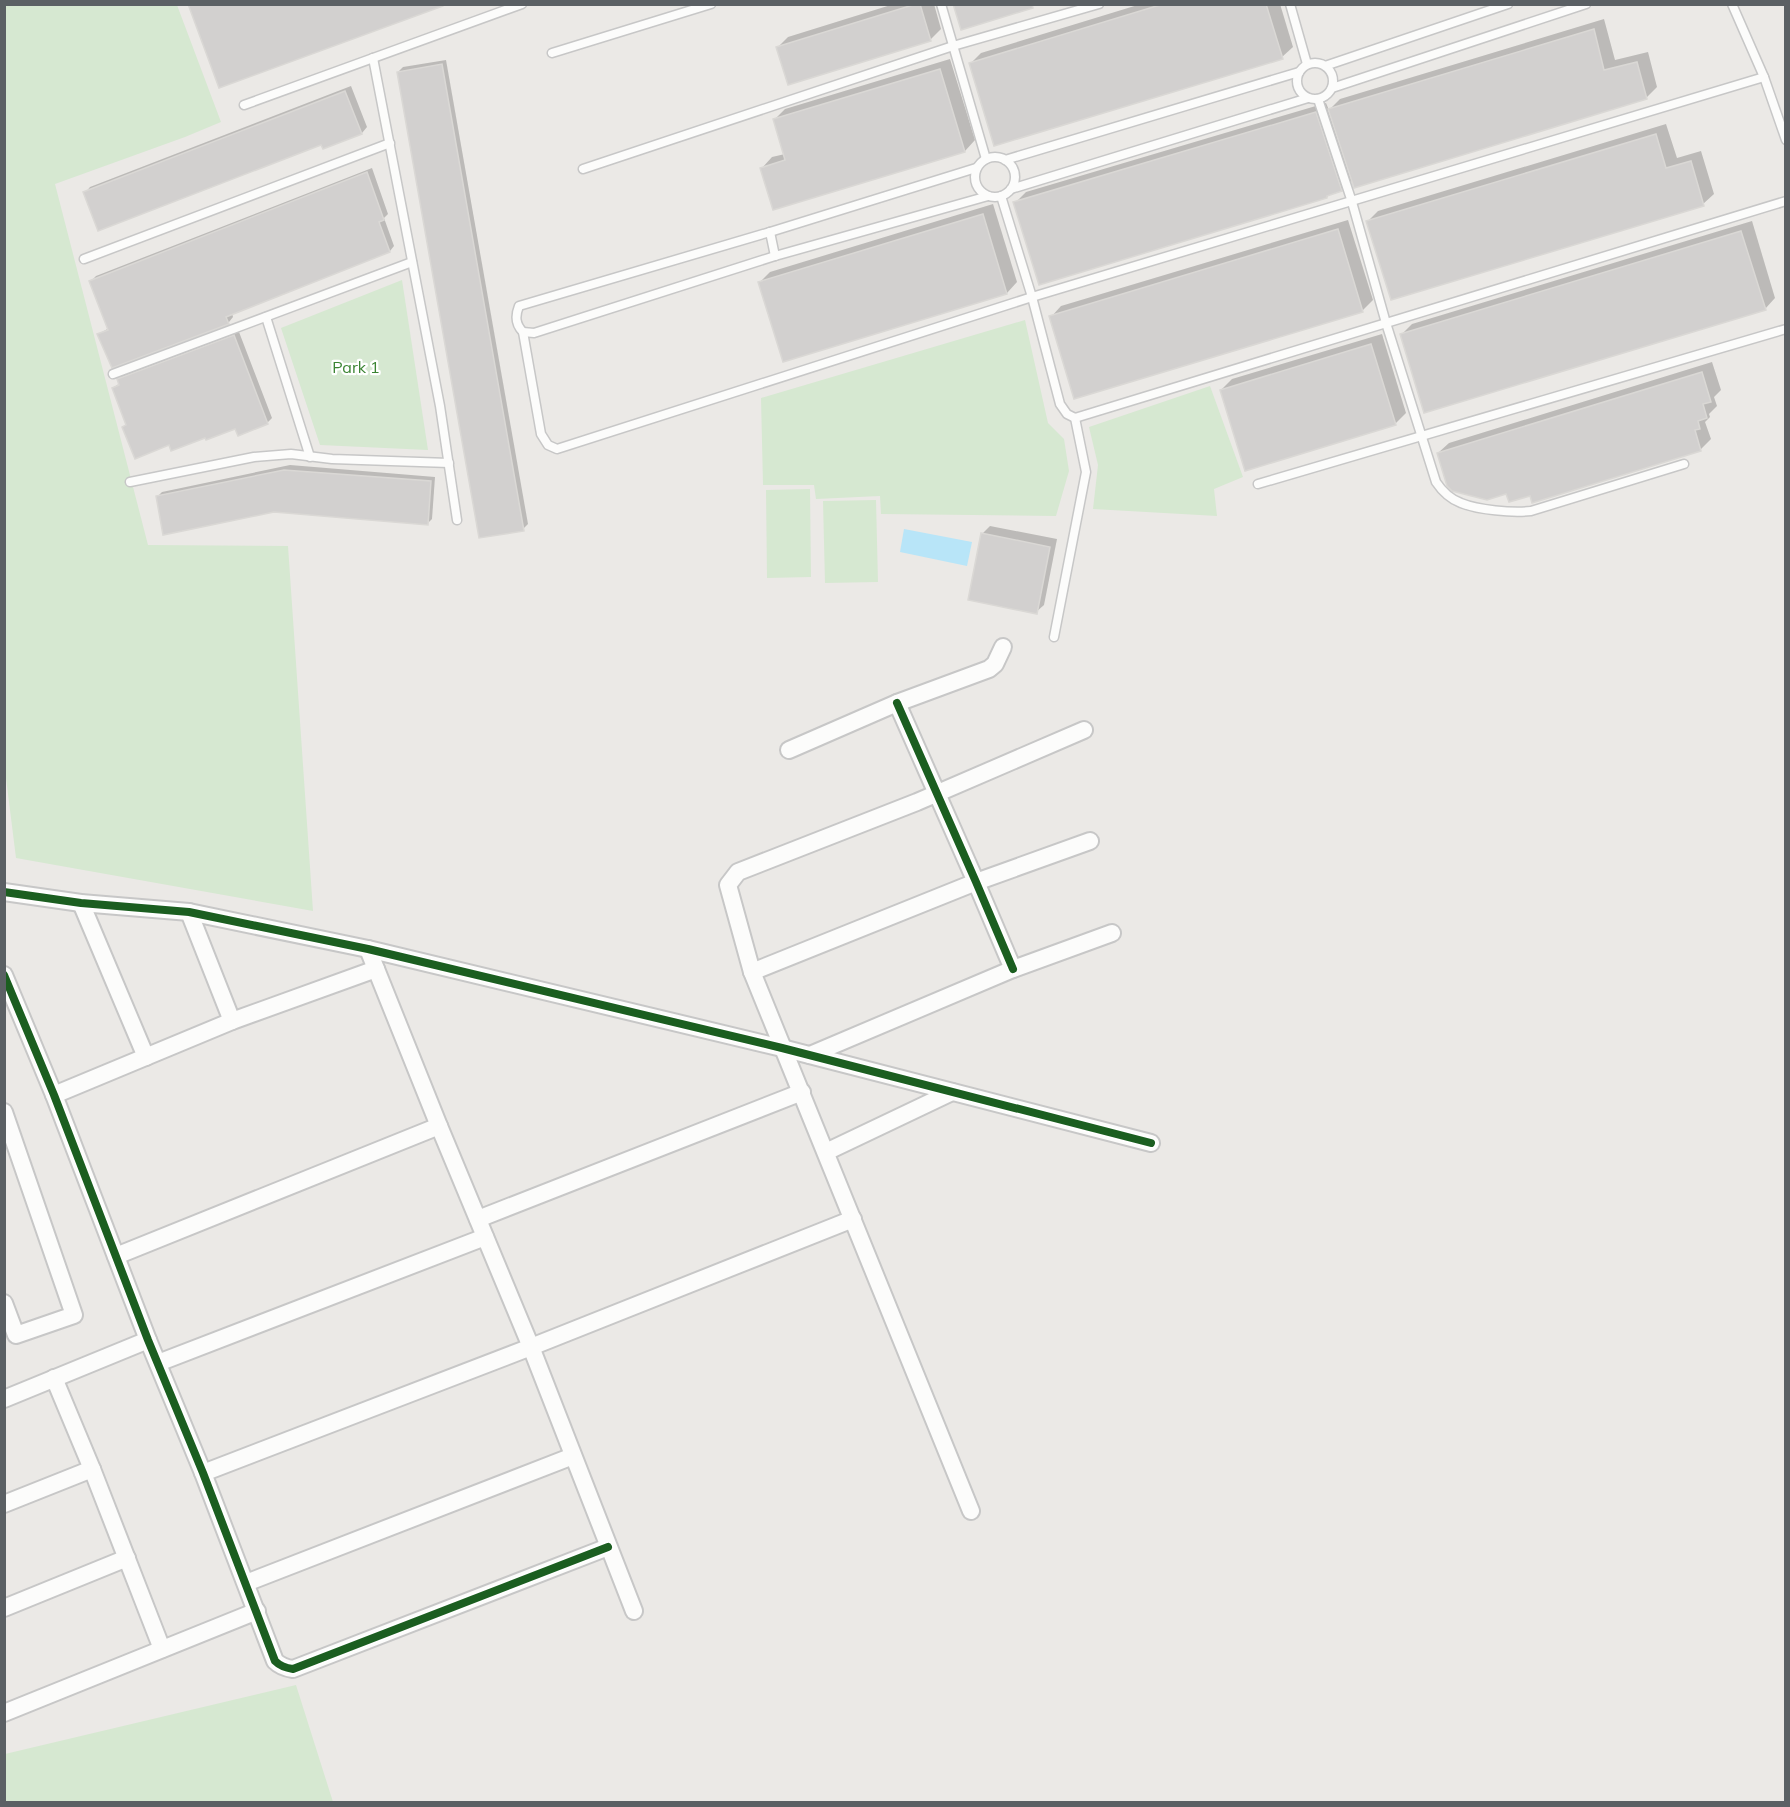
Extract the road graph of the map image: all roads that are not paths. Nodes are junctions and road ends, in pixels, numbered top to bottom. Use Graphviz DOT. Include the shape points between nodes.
graph roads {
  1 [pos="522,4"];
  2 [pos="711,4"];
  3 [pos="941,4"];
  4 [pos="1099,4"];
  5 [pos="1290,4"];
  6 [pos="1508,4"];
  7 [pos="1586,4"];
  8 [pos="1732,4"];
  9 [pos="953,46"];
  10 [pos="552,53"];
  11 [pos="373,58"];
  12 [pos="1307,64"];
  13 [pos="1325,66"];
  14 [pos="1299,72"];
  15 [pos="1764,77"];
  16 [pos="1332,88"];
  17 [pos="1308,98"];
  18 [pos="1318,99"];
  19 [pos="244,105"];
  20 [pos="1785,140"];
  21 [pos="390,143"];
  22 [pos="986,159"];
  23 [pos="1005,160"];
  24 [pos="976,168"];
  25 [pos="583,169"];
  26 [pos="1011,189"];
  27 [pos="988,196"];
  28 [pos="1001,196"];
  29 [pos="1785,201"];
  30 [pos="1352,202"];
  31 [pos="771,232"];
  32 [pos="775,256"];
  33 [pos="84,259"];
  34 [pos="412,262"];
  35 [pos="1032,297"];
  36 [pos="266,317"];
  37 [pos="1386,323"];
  38 [pos="1785,329"];
  39 [pos="523,332"];
  40 [pos="113,374"];
  41 [pos="1075,417"];
  42 [pos="1422,436"];
  43 [pos="310,457"];
  44 [pos="449,463"];
  45 [pos="1684,464"];
  46 [pos="130,482"];
  47 [pos="1258,484"];
  48 [pos="457,520"];
  49 [pos="1054,637"];
  50 [pos="1003,647"];
  51 [pos="897,703"];
  52 [pos="1084,730"];
  53 [pos="789,750"];
  54 [pos="936,794"];
  55 [pos="1090,841"];
  56 [pos="976,882"];
  57 [pos="4,892"];
  58 [pos="81,903"];
  59 [pos="189,912"];
  60 [pos="1112,933"];
  61 [pos="369,949"];
  62 [pos="376,969"];
  63 [pos="1012,969"];
  64 [pos="752,972"];
  65 [pos="4,975"];
  66 [pos="232,1021"];
  67 [pos="782,1048"];
  68 [pos="810,1055"];
  69 [pos="146,1057"];
  70 [pos="802,1092"];
  71 [pos="952,1092"];
  72 [pos="54,1095"];
  73 [pos="4,1112"];
  74 [pos="439,1126"];
  75 [pos="1151,1143"];
  76 [pos="826,1152"];
  77 [pos="478,1219"];
  78 [pos="853,1219"];
  79 [pos="485,1237"];
  80 [pos="116,1256"];
  81 [pos="4,1303"];
  82 [pos="148,1340"];
  83 [pos="531,1347"];
  84 [pos="158,1363"];
  85 [pos="54,1378"];
  86 [pos="4,1399"];
  87 [pos="573,1456"];
  88 [pos="92,1469"];
  89 [pos="203,1473"];
  90 [pos="4,1504"];
  91 [pos="971,1511"];
  92 [pos="608,1547"];
  93 [pos="128,1558"];
  94 [pos="246,1584"];
  95 [pos="4,1608"];
  96 [pos="257,1611"];
  97 [pos="634,1611"];
  98 [pos="162,1649"];
  99 [pos="4,1713"];
  1 -- 11 [label="lane"];
  2 -- 10 [label="lane"];
  3 -- 9 [label="lane"];
  4 -- 9 [label="lane"];
  5 -- 12 [label="lane"];
  6 -- 13 [label="lane"];
  7 -- 16 [label="lane"];
  8 -- 15 [label="lane"];
  9 -- 22 [label="lane"];
  9 -- 25 [label="lane"];
  11 -- 19 [label="lane"];
  11 -- 21 [label="lane"];
  12 -- 13 [label="lane"];
  12 -- 14 [label="lane"];
  13 -- 16 [label="lane" via="1333,76"];
  14 -- 17 [label="lane" via="1299,90"];
  14 -- 23 [label="lane"];
  15 -- 20 [label="lane"];
  15 -- 30 [label="lane"];
  16 -- 18 [label="lane"];
  17 -- 18 [label="lane"];
  17 -- 26 [label="lane"];
  18 -- 30 [label="lane"];
  21 -- 33 [label="lane"];
  21 -- 34 [label="lane"];
  22 -- 23 [label="lane"];
  22 -- 24 [label="lane"];
  23 -- 26 [label="lane" via="1013,170"];
  24 -- 27 [label="lane" via="977,188"];
  24 -- 31 [label="lane"];
  26 -- 28 [label="lane"];
  27 -- 28 [label="lane"];
  27 -- 32 [label="lane"];
  28 -- 35 [label="lane"];
  29 -- 37 [label="lane"];
  30 -- 35 [label="lane"];
  30 -- 37 [label="lane"];
  31 -- 32 [label="lane"];
  31 -- 39 [label="lane" via="519,306 516,314"];
  32 -- 39 [label="lane" via="534,333"];
  34 -- 36 [label="lane"];
  34 -- 44 [label="lane"];
  35 -- 39 [label="lane" via="557,449 548,445 541,434"];
  35 -- 41 [label="lane" via="1060,404"];
  36 -- 40 [label="lane"];
  36 -- 43 [label="lane"];
  37 -- 41 [label="lane"];
  37 -- 42 [label="lane"];
  38 -- 42 [label="lane"];
  41 -- 49 [label="lane" via="1086,472"];
  42 -- 45 [label="lane" via="1436,482 1450,497 1461,504 1507,512 1531,511"];
  42 -- 47 [label="lane"];
  43 -- 44 [label="lane"];
  43 -- 46 [label="lane" via="254,457"];
  44 -- 48 [label="lane"];
  50 -- 51 [label="street" via="989,669"];
  51 -- 53 [label="street"];
  51 -- 54 [label="street"];
  52 -- 54 [label="street"];
  54 -- 56 [label="street"];
  54 -- 64 [label="street" via="738,872 728,885"];
  55 -- 56 [label="street"];
  56 -- 63 [label="street"];
  56 -- 64 [label="street"];
  57 -- 58 [label="street"];
  58 -- 59 [label="street"];
  58 -- 69 [label="street"];
  59 -- 61 [label="street"];
  59 -- 66 [label="street"];
  60 -- 63 [label="street"];
  61 -- 62 [label="street"];
  61 -- 67 [label="street"];
  62 -- 66 [label="street"];
  62 -- 74 [label="street"];
  63 -- 68 [label="street"];
  64 -- 67 [label="street"];
  65 -- 72 [label="street"];
  66 -- 69 [label="street"];
  67 -- 68 [label="street"];
  67 -- 70 [label="street"];
  68 -- 71 [label="street"];
  69 -- 72 [label="street"];
  70 -- 76 [label="street"];
  70 -- 77 [label="street"];
  71 -- 75 [label="street"];
  71 -- 76 [label="street"];
  72 -- 80 [label="street"];
  73 -- 81 [label="street" via="74,1316 16,1335"];
  74 -- 77 [label="street"];
  74 -- 80 [label="street"];
  76 -- 78 [label="street"];
  77 -- 79 [label="street"];
  78 -- 83 [label="street"];
  78 -- 91 [label="street"];
  79 -- 83 [label="street"];
  79 -- 84 [label="street"];
  80 -- 82 [label="street"];
  82 -- 84 [label="street"];
  82 -- 85 [label="street"];
  83 -- 87 [label="street"];
  83 -- 89 [label="street"];
  84 -- 89 [label="street"];
  85 -- 86 [label="street"];
  85 -- 88 [label="street"];
  87 -- 92 [label="street"];
  87 -- 94 [label="street"];
  88 -- 90 [label="street"];
  88 -- 93 [label="street"];
  89 -- 94 [label="street"];
  92 -- 96 [label="street" via="293,1669 275,1661"];
  92 -- 97 [label="street"];
  93 -- 95 [label="street"];
  93 -- 98 [label="street"];
  94 -- 96 [label="street"];
  96 -- 98 [label="street"];
  98 -- 99 [label="street"];
}
